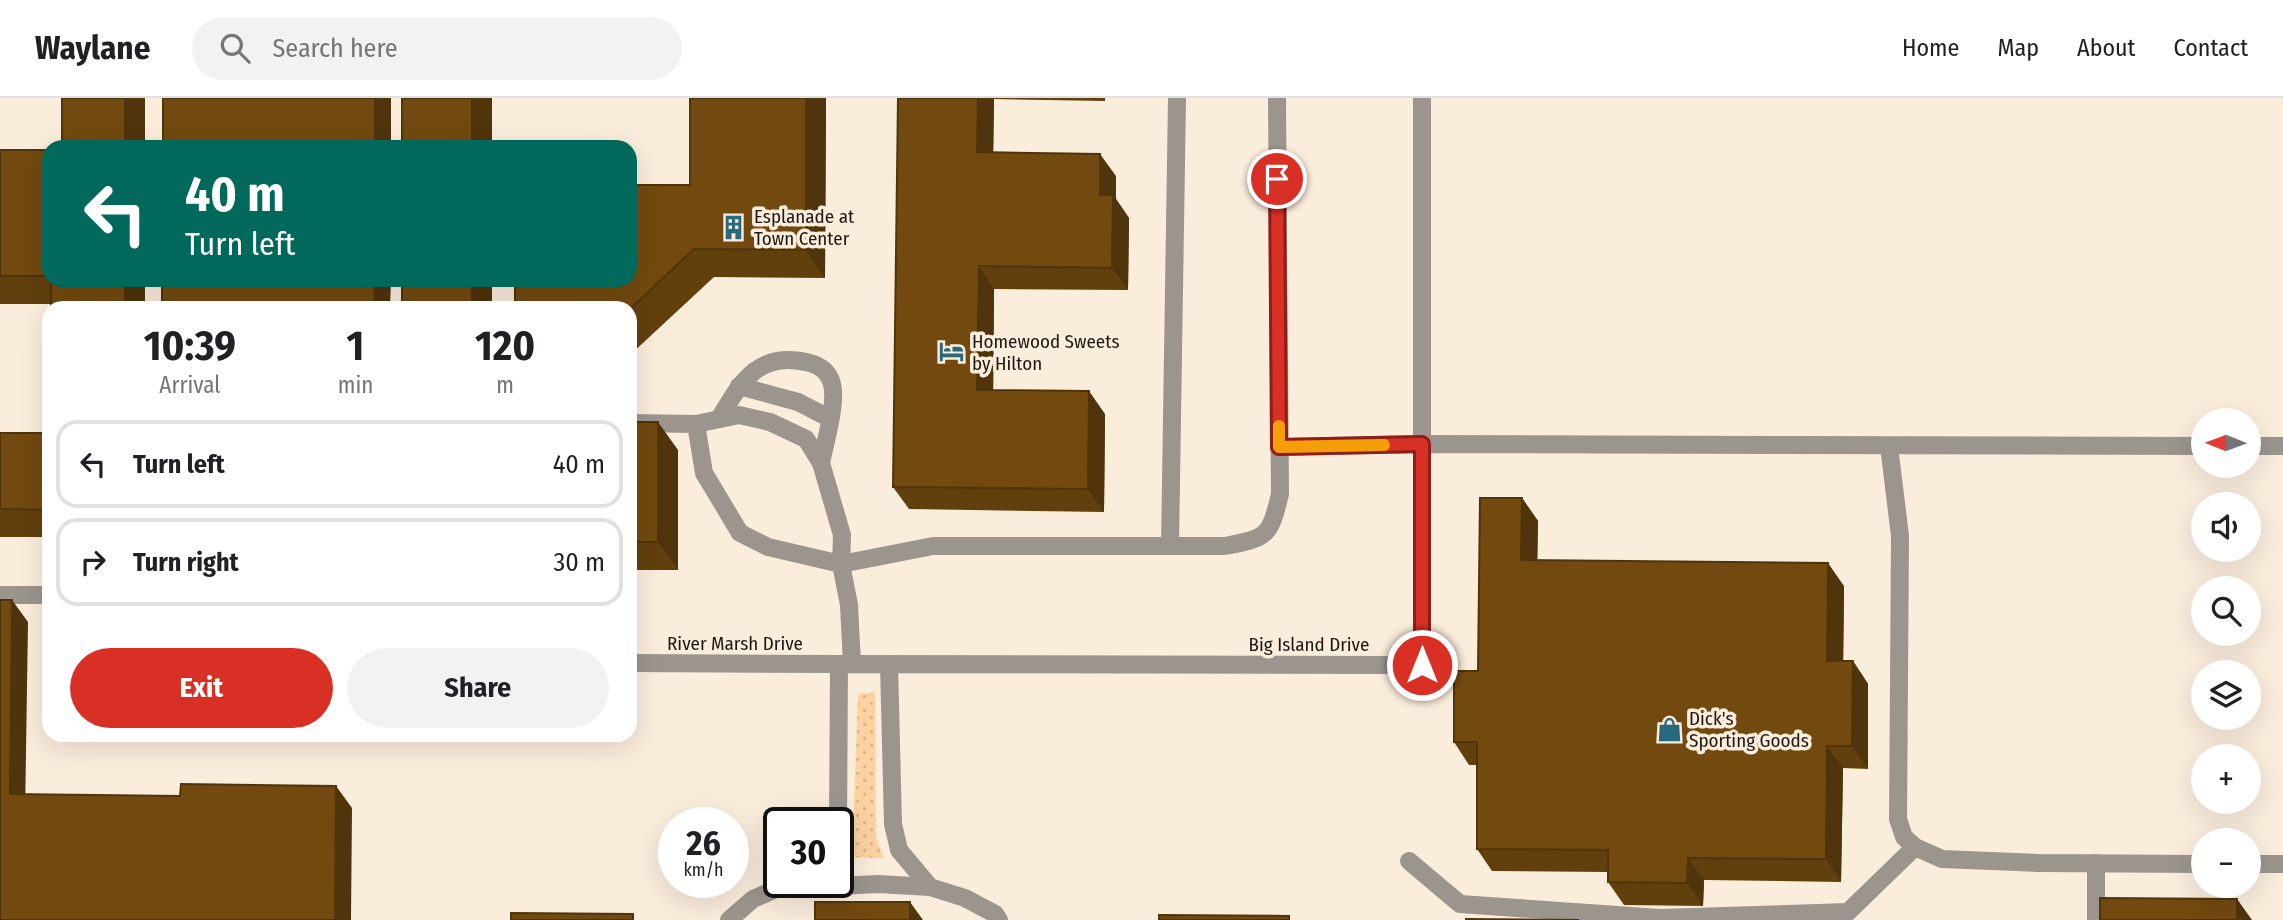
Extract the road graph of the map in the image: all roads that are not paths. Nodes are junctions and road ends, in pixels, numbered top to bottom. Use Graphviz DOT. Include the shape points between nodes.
graph roads {
  1 [pos="1177,98"];
  2 [pos="1277,98"];
  3 [pos="1422,98"];
  4 [pos="739,386"];
  5 [pos="829,418"];
  6 [pos="719,419"];
  7 [pos="637,423"];
  8 [pos="696,424"];
  9 [pos="1422,444"];
  10 [pos="1889,446"];
  11 [pos="2191,446"];
  12 [pos="2261,446"];
  13 [pos="2283,446"];
  14 [pos="1279,447"];
  15 [pos="821,463"];
  16 [pos="1170,546"];
  17 [pos="841,564"];
  18 [pos="0,595"];
  19 [pos="42,595"];
  20 [pos="637,663"];
  21 [pos="846,664"];
  22 [pos="889,664"];
  23 [pos="839,807"];
  24 [pos="1915,847"];
  25 [pos="1409,861"];
  26 [pos="2096,863"];
  27 [pos="2191,864"];
  28 [pos="2261,864"];
  29 [pos="2283,864"];
  30 [pos="854,884"];
  31 [pos="930,887"];
  32 [pos="763,895"];
  33 [pos="1660,919"];
  34 [pos="729,920"];
  35 [pos="999,920"];
  36 [pos="2096,920"];
  1 -- 16 [label="street"];
  2 -- 14 [label="street"];
  3 -- 9 [label="street, Big Island Drive"];
  4 -- 5 [label="street" via="798,402"];
  4 -- 5 [label="street" via="776,361 815,364 827,371 832,385"];
  4 -- 6 [label="street"];
  5 -- 15 [label="street"];
  6 -- 8 [label="street"];
  6 -- 15 [label="street" via="739,415 770,422 806,439"];
  7 -- 8 [label="street"];
  8 -- 17 [label="street" via="704,473 740,533 768,547"];
  9 -- 10 [label="street"];
  9 -- 14 [label="street"];
  9 -- 22 [label="street, Big Island Drive" via="1422,665"];
  10 -- 11 [label="street"];
  10 -- 24 [label="street" via="1900,536 1898,819 1904,837"];
  12 -- 13 [label="street"];
  14 -- 16 [label="street" via="1280,494 1272,526 1256,540 1246,542"];
  15 -- 17 [label="street" via="842,535"];
  16 -- 17 [label="street" via="933,546"];
  17 -- 21 [label="street" via="849,605"];
  18 -- 19 [label="street"];
  20 -- 21 [label="street, River Marsh Drive"];
  21 -- 22 [label="street, Big Island Drive"];
  21 -- 23 [label="street"];
  22 -- 31 [label="street" via="892,824 899,850"];
  24 -- 26 [label="street" via="1942,859"];
  24 -- 33 [label="street" via="1848,912"];
  25 -- 33 [label="street" via="1460,904"];
  26 -- 27 [label="street"];
  26 -- 36 [label="street"];
  28 -- 29 [label="street"];
  30 -- 31 [label="street"];
  31 -- 35 [label="street" via="965,898"];
  32 -- 34 [label="street"];
}
